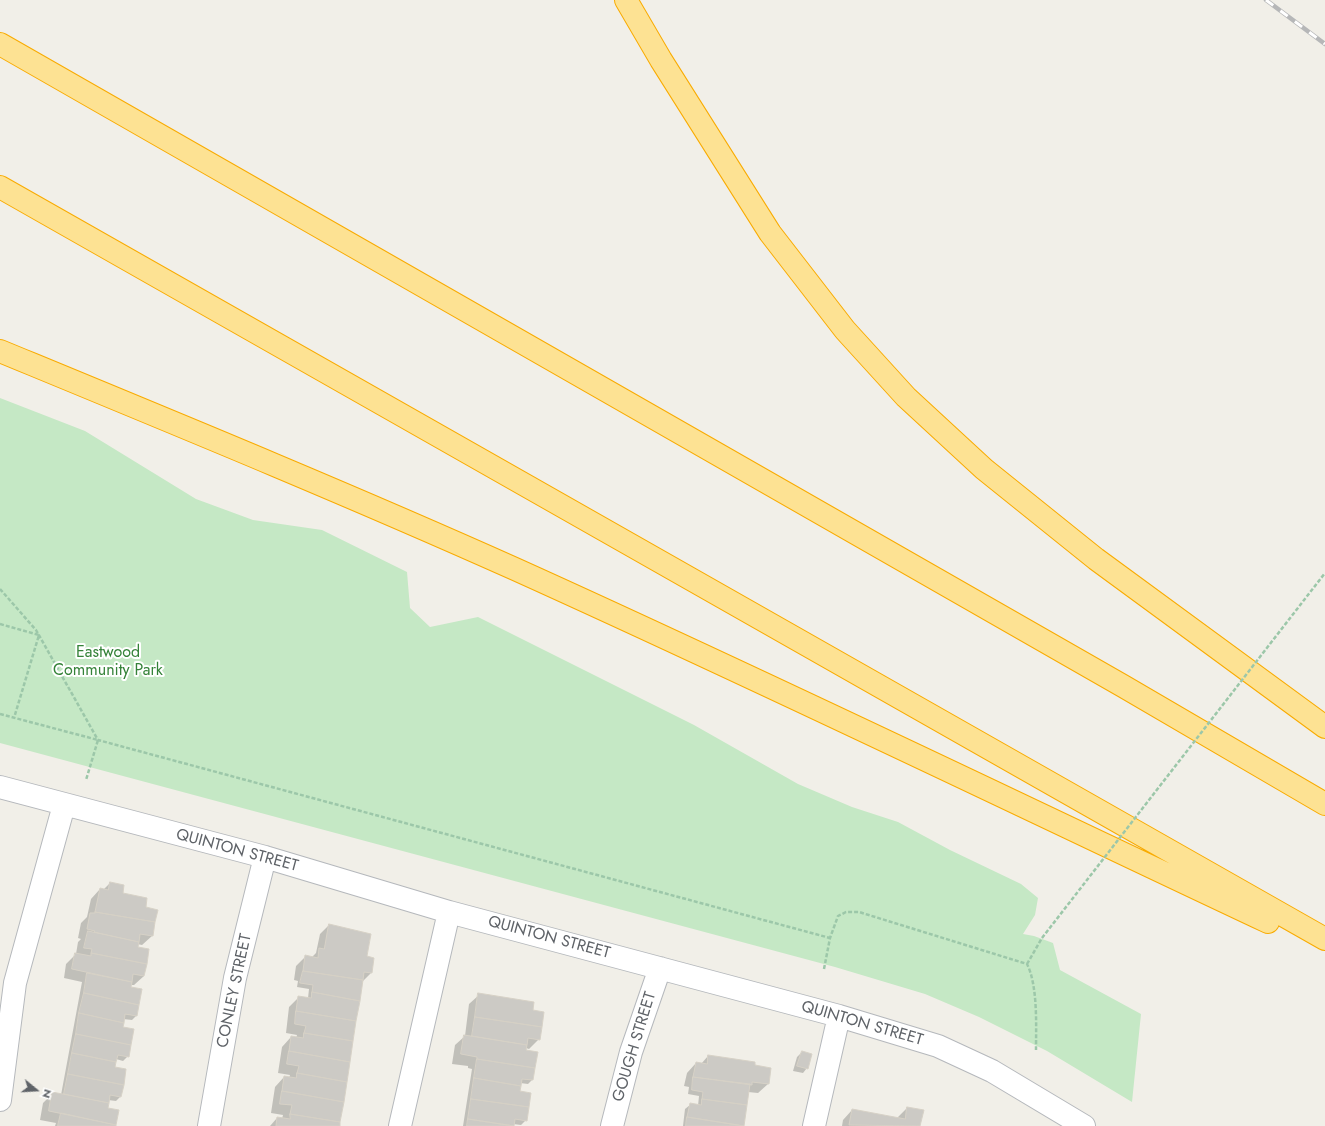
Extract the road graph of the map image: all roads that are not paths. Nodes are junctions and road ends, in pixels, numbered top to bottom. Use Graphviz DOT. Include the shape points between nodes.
graph roads {
  1 [pos="626,0"];
  2 [pos="0,44"];
  3 [pos="0,187"];
  4 [pos="0,204"];
  5 [pos="143,269"];
  6 [pos="0,351"];
  7 [pos="1325,727"];
  8 [pos="0,787"];
  9 [pos="64,804"];
  10 [pos="1325,804"];
  11 [pos="265,857"];
  12 [pos="449,912"];
  13 [pos="1325,939"];
  14 [pos="1325,949"];
  15 [pos="660,968"];
  16 [pos="839,1016"];
  17 [pos="0,1100"];
  18 [pos="209,1126"];
  19 [pos="400,1126"];
  20 [pos="612,1126"];
  21 [pos="814,1126"];
  22 [pos="1083,1126"];
  1 -- 7 [label="highway" via="770,233 845,330 906,397 984,469 1096,559"];
  2 -- 10 [label="highway"];
  3 -- 5 [label="highway"];
  4 -- 5 [label="highway"];
  5 -- 13 [label="highway"];
  6 -- 14 [label="highway" via="316,482 519,571"];
  8 -- 9 [label="street, QUINTON STREET"];
  9 -- 11 [label="street, QUINTON STREET"];
  9 -- 17 [label="street" via="15,983"];
  11 -- 12 [label="street, QUINTON STREET"];
  11 -- 18 [label="street, CONLEY STREET" via="235,978"];
  12 -- 15 [label="street, QUINTON STREET"];
  12 -- 19 [label="street"];
  15 -- 16 [label="street, QUINTON STREET"];
  15 -- 20 [label="street, GOUGH STREET" via="631,1052"];
  16 -- 21 [label="street"];
  16 -- 22 [label="street, QUINTON STREET" via="938,1046 992,1071"];
}
